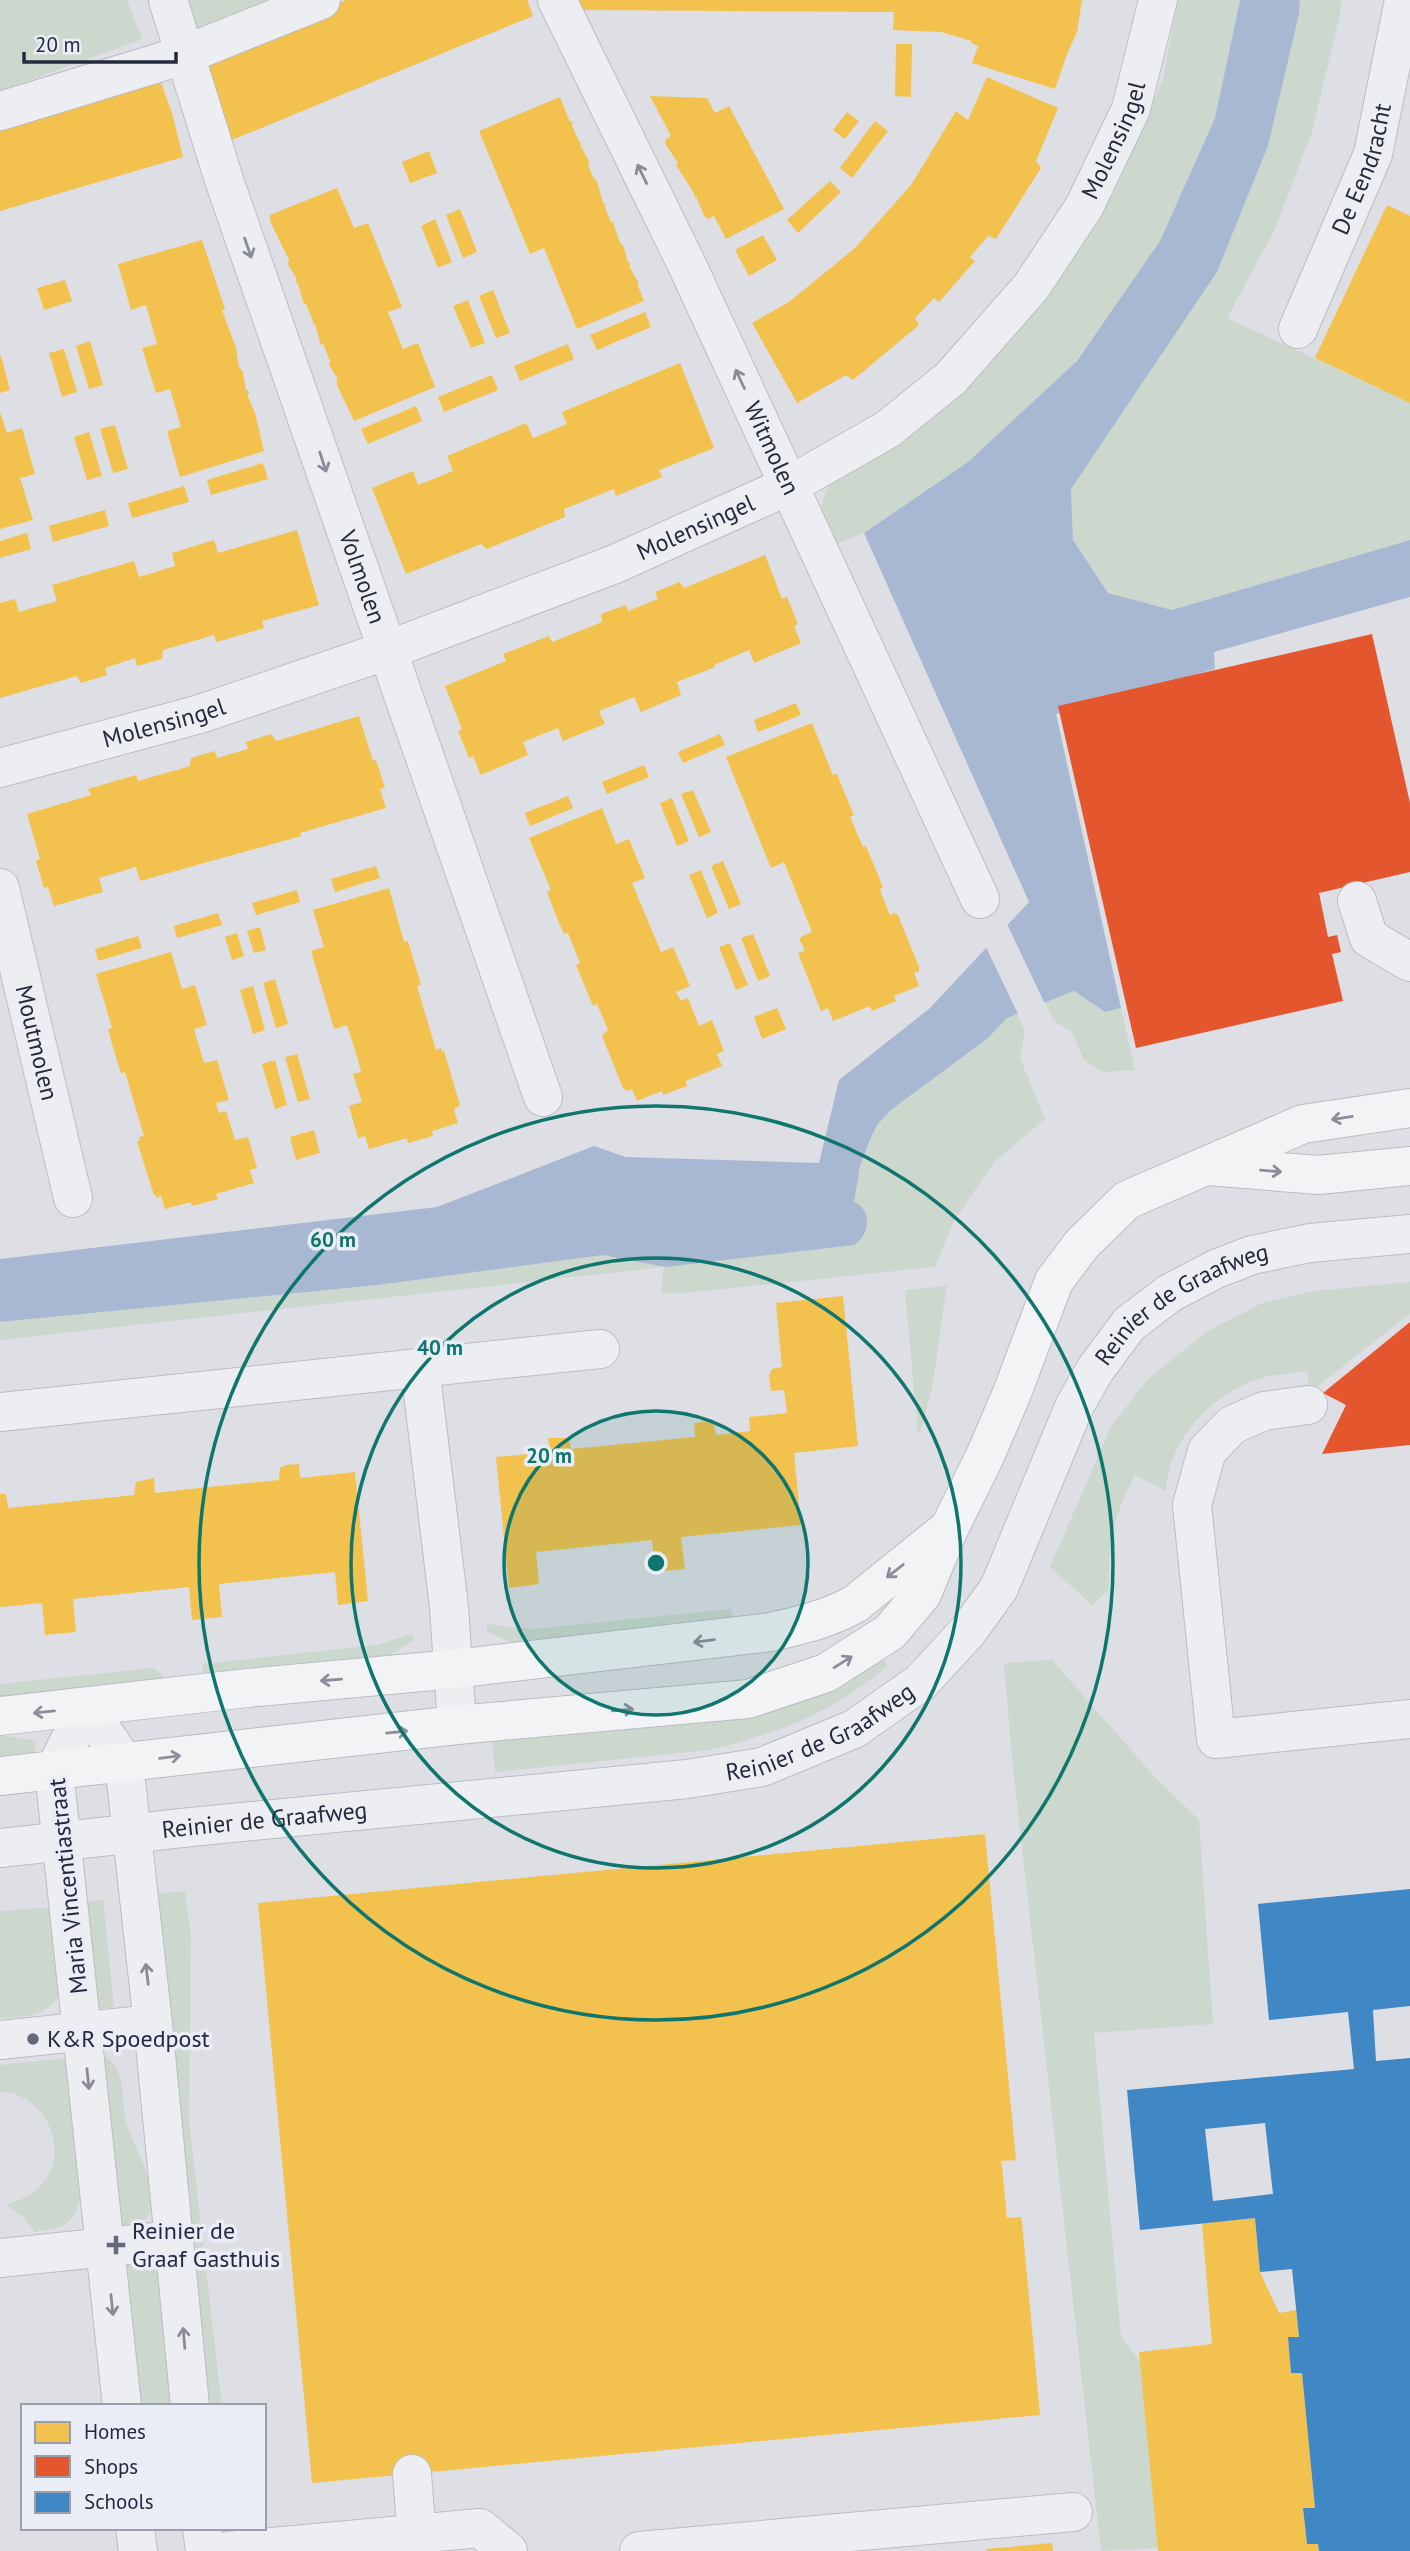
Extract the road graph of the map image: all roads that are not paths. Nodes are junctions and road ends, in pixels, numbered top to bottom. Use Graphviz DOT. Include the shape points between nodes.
graph roads {
  1 [pos="168,0"];
  2 [pos="321,0"];
  3 [pos="557,0"];
  4 [pos="1158,0"];
  5 [pos="1404,0"];
  6 [pos="184,55"];
  7 [pos="0,111"];
  8 [pos="1298,329"];
  9 [pos="790,485"];
  10 [pos="388,650"];
  11 [pos="0,768"];
  12 [pos="0,888"];
  13 [pos="980,899"];
  14 [pos="1357,901"];
  15 [pos="1410,962"];
  16 [pos="543,1097"];
  17 [pos="1410,1108"];
  18 [pos="1203,1166"];
  19 [pos="1410,1166"];
  20 [pos="73,1198"];
  21 [pos="1410,1234"];
  22 [pos="600,1349"];
  23 [pos="420,1368"];
  24 [pos="1308,1405"];
  25 [pos="0,1412"];
  26 [pos="948,1529"];
  27 [pos="454,1669"];
  28 [pos="87,1707"];
  29 [pos="0,1716"];
  30 [pos="1410,1719"];
  31 [pos="457,1725"];
  32 [pos="124,1763"];
  33 [pos="54,1771"];
  34 [pos="0,1776"];
  35 [pos="131,1835"];
  36 [pos="63,1841"];
  37 [pos="0,1848"];
  38 [pos="153,2024"];
  39 [pos="83,2031"];
  40 [pos="0,2040"];
  41 [pos="174,2240"];
  42 [pos="106,2248"];
  43 [pos="0,2258"];
  44 [pos="122,2404"];
  45 [pos="190,2404"];
  46 [pos="412,2474"];
  47 [pos="1073,2512"];
  48 [pos="135,2530"];
  49 [pos="202,2530"];
  50 [pos="418,2543"];
  51 [pos="138,2551"];
  52 [pos="205,2551"];
  53 [pos="228,2551"];
  54 [pos="508,2551"];
  55 [pos="639,2551"];
  1 -- 6 [label="street, Volmolen"];
  2 -- 6 [label="street"];
  9 -- 3 [label="street, Witmolen, one-way"];
  4 -- 9 [label="street, Molensingel" via="1131,109 1084,207 1031,287 951,378 888,429"];
  5 -- 8 [label="street, De Eendracht" via="1373,154"];
  6 -- 7 [label="street"];
  6 -- 10 [label="street, Volmolen, one-way"];
  9 -- 10 [label="street, Molensingel" via="615,564"];
  9 -- 13 [label="street, Witmolen"];
  10 -- 11 [label="street, Molensingel" via="200,714"];
  10 -- 16 [label="street, Volmolen"];
  12 -- 20 [label="street, Moutmolen"];
  14 -- 15 [label="street" via="1369,938"];
  17 -- 18 [label="main road, Reinier de Graafweg, one-way" via="1303,1124"];
  18 -- 19 [label="main road, Reinier de Graafweg, one-way" via="1318,1175"];
  18 -- 26 [label="main road, Reinier de Graafweg" via="1127,1200 1082,1244 1054,1280 1012,1393"];
  21 -- 35 [label="street, Reinier de Graafweg" via="1310,1243 1252,1255 1170,1293 1129,1324 1074,1407 999,1588 968,1631 921,1682 854,1730 762,1768 688,1779"];
  22 -- 23 [label="street"];
  23 -- 25 [label="street"];
  23 -- 27 [label="street"];
  24 -- 30 [label="street" via="1264,1410 1232,1425 1207,1451 1192,1505 1216,1739"];
  26 -- 27 [label="main road, Reinier de Graafweg, one-way" via="855,1604 816,1622 705,1641"];
  31 -- 26 [label="main road, Reinier de Graafweg, one-way" via="748,1699 826,1673 890,1632 922,1594"];
  27 -- 28 [label="main road, Reinier de Graafweg, one-way"];
  27 -- 31 [label="street"];
  28 -- 29 [label="main road, Reinier de Graafweg, one-way"];
  28 -- 32 [label="street"];
  28 -- 33 [label="street, Maria Vincentiastraat"];
  32 -- 31 [label="main road, Reinier de Graafweg, one-way"];
  32 -- 33 [label="main road, Reinier de Graafweg"];
  32 -- 35 [label="street"];
  33 -- 34 [label="main road, Reinier de Graafweg"];
  33 -- 36 [label="street, Maria Vincentiastraat"];
  35 -- 36 [label="street, Reinier de Graafweg"];
  38 -- 35 [label="street, one-way"];
  36 -- 37 [label="street, Reinier de Graafweg"];
  36 -- 39 [label="street, Maria Vincentiastraat"];
  38 -- 39 [label="street"];
  38 -- 41 [label="street"];
  39 -- 40 [label="street"];
  39 -- 42 [label="street, Maria Vincentiastraat, one-way"];
  41 -- 42 [label="street"];
  45 -- 41 [label="street, one-way"];
  42 -- 43 [label="street"];
  42 -- 44 [label="street, Maria Vincentiastraat, one-way"];
  46 -- 50 [label="street"];
  47 -- 55 [label="street"];
  48 -- 51 [label="street"];
  49 -- 52 [label="street"];
  50 -- 53 [label="street"];
  50 -- 54 [label="street" via="480,2528"];
}
